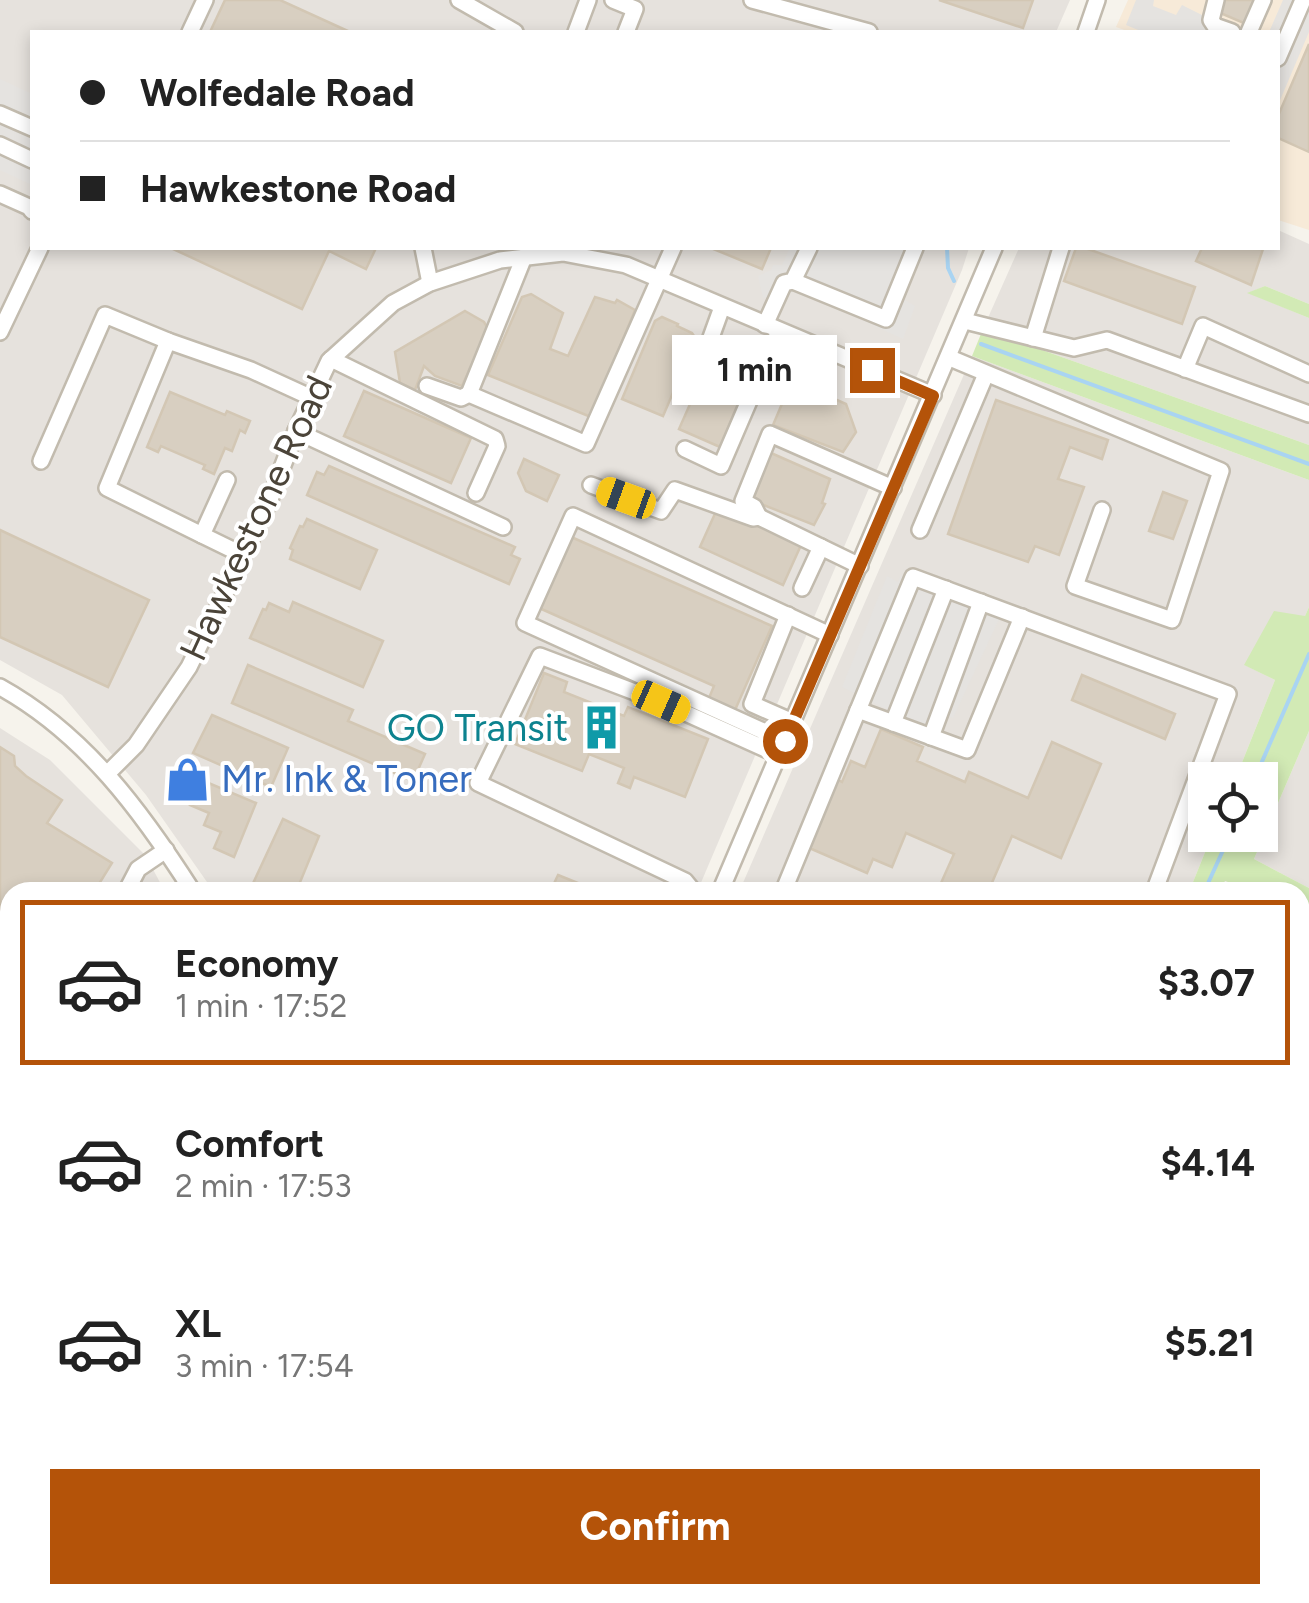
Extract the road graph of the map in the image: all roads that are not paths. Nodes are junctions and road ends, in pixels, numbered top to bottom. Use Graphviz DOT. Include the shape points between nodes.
graph roads {
  1 [pos="205,0"];
  2 [pos="459,0"];
  3 [pos="588,0"];
  4 [pos="613,0"];
  5 [pos="752,0"];
  6 [pos="1097,0"];
  7 [pos="1216,0"];
  8 [pos="1263,0"];
  9 [pos="1303,0"];
  10 [pos="191,30"];
  11 [pos="511,30"];
  12 [pos="577,30"];
  13 [pos="627,30"];
  14 [pos="863,30"];
  15 [pos="1087,30"];
  16 [pos="1226,30"];
  17 [pos="1250,30"];
  18 [pos="1280,53"];
  19 [pos="0,114"];
  20 [pos="30,127"];
  21 [pos="0,145"];
  22 [pos="30,159"];
  23 [pos="0,194"];
  24 [pos="30,208"];
  25 [pos="39,250"];
  26 [pos="423,250"];
  27 [pos="672,250"];
  28 [pos="808,250"];
  29 [pos="914,250"];
  30 [pos="993,250"];
  31 [pos="1060,250"];
  32 [pos="501,252"];
  33 [pos="524,257"];
  34 [pos="660,280"];
  35 [pos="793,280"];
  36 [pos="430,283"];
  37 [pos="722,307"];
  38 [pos="966,321"];
  39 [pos="772,328"];
  40 [pos="0,332"];
  41 [pos="1033,338"];
  42 [pos="168,341"];
  43 [pos="705,354"];
  44 [pos="950,358"];
  45 [pos="331,359"];
  46 [pos="1185,369"];
  47 [pos="986,374"];
  48 [pos="1309,374"];
  49 [pos="427,386"];
  50 [pos="468,394"];
  51 [pos="933,396"];
  52 [pos="310,397"];
  53 [pos="1309,414"];
  54 [pos="296,431"];
  55 [pos="685,450"];
  56 [pos="41,461"];
  57 [pos="227,480"];
  58 [pos="590,485"];
  59 [pos="893,488"];
  60 [pos="476,493"];
  61 [pos="1102,510"];
  62 [pos="759,517"];
  63 [pos="503,527"];
  64 [pos="920,530"];
  65 [pos="202,535"];
  66 [pos="822,547"];
  67 [pos="243,555"];
  68 [pos="860,566"];
  69 [pos="802,588"];
  70 [pos="946,589"];
  71 [pos="981,602"];
  72 [pos="788,615"];
  73 [pos="1022,616"];
  74 [pos="830,635"];
  75 [pos="0,687"];
  76 [pos="858,710"];
  77 [pos="793,722"];
  78 [pos="893,723"];
  79 [pos="931,737"];
  80 [pos="782,748"];
  81 [pos="108,773"];
  82 [pos="166,850"];
  83 [pos="131,882"];
  84 [pos="187,882"];
  85 [pos="686,882"];
  86 [pos="724,882"];
  87 [pos="787,882"];
  88 [pos="1158,882"];
  1 -- 10 [label="street"];
  2 -- 11 [label="street"];
  3 -- 12 [label="street"];
  4 -- 13 [label="street" via="635,9"];
  5 -- 14 [label="street"];
  6 -- 15 [label="street"];
  7 -- 16 [label="street" via="1211,20"];
  8 -- 17 [label="street"];
  9 -- 18 [label="street"];
  19 -- 20 [label="street"];
  21 -- 22 [label="street"];
  23 -- 24 [label="street"];
  25 -- 40 [label="street"];
  26 -- 36 [label="street"];
  27 -- 34 [label="street"];
  28 -- 35 [label="street"];
  29 -- 35 [label="street" via="886,319"];
  30 -- 38 [label="street"];
  31 -- 41 [label="street"];
  32 -- 33 [label="street, Hawkestone Road"];
  32 -- 36 [label="street, Hawkestone Road"];
  33 -- 34 [label="street, Hawkestone Road" via="562,253 626,265"];
  33 -- 50 [label="street"];
  34 -- 37 [label="street, Hawkestone Road"];
  34 -- 50 [label="street" via="586,444"];
  35 -- 39 [label="street" via="784,282"];
  36 -- 45 [label="street, Hawkestone Road" via="393,303"];
  37 -- 39 [label="street, Hawkestone Road"];
  37 -- 43 [label="street"];
  38 -- 41 [label="street"];
  38 -- 44 [label="street"];
  39 -- 51 [label="street, Hawkestone Road"];
  39 -- 55 [label="street" via="722,466"];
  41 -- 46 [label="street" via="1074,348 1108,340"];
  42 -- 52 [label="street"];
  42 -- 56 [label="street" via="104,316"];
  42 -- 65 [label="street" via="107,488"];
  44 -- 47 [label="street"];
  44 -- 51 [label="street"];
  45 -- 52 [label="street, Hawkestone Road"];
  45 -- 60 [label="street" via="494,439 497,446"];
  46 -- 48 [label="street" via="1204,326"];
  46 -- 53 [label="street"];
  47 -- 61 [label="street" via="1221,471 1172,620 1075,586"];
  47 -- 64 [label="street"];
  49 -- 50 [label="street" via="461,398"];
  51 -- 59 [label="street"];
  52 -- 54 [label="street, Hawkestone Road"];
  54 -- 63 [label="street"];
  54 -- 67 [label="street, Hawkestone Road"];
  57 -- 65 [label="street"];
  58 -- 62 [label="street" via="661,511 675,490"];
  59 -- 62 [label="street" via="770,434 744,501"];
  59 -- 68 [label="street"];
  62 -- 66 [label="street"];
  65 -- 67 [label="street"];
  66 -- 68 [label="street"];
  66 -- 69 [label="street"];
  67 -- 81 [label="street, Hawkestone Road" via="189,667"];
  68 -- 74 [label="street"];
  70 -- 71 [label="street"];
  70 -- 76 [label="street" via="913,577"];
  70 -- 78 [label="street"];
  71 -- 73 [label="street"];
  71 -- 79 [label="street"];
  72 -- 74 [label="street"];
  72 -- 77 [label="street" via="752,704"];
  72 -- 80 [label="street" via="572,516 525,623"];
  73 -- 79 [label="street" via="966,750"];
  73 -- 88 [label="street" via="1228,694"];
  74 -- 77 [label="street"];
  75 -- 81 [label="street"];
  76 -- 78 [label="street"];
  76 -- 87 [label="street"];
  77 -- 80 [label="street"];
  78 -- 79 [label="street"];
  80 -- 85 [label="street" via="540,656 478,783"];
  80 -- 86 [label="street"];
  81 -- 82 [label="street"];
  82 -- 83 [label="street" via="138,868"];
  82 -- 84 [label="street"];
}
